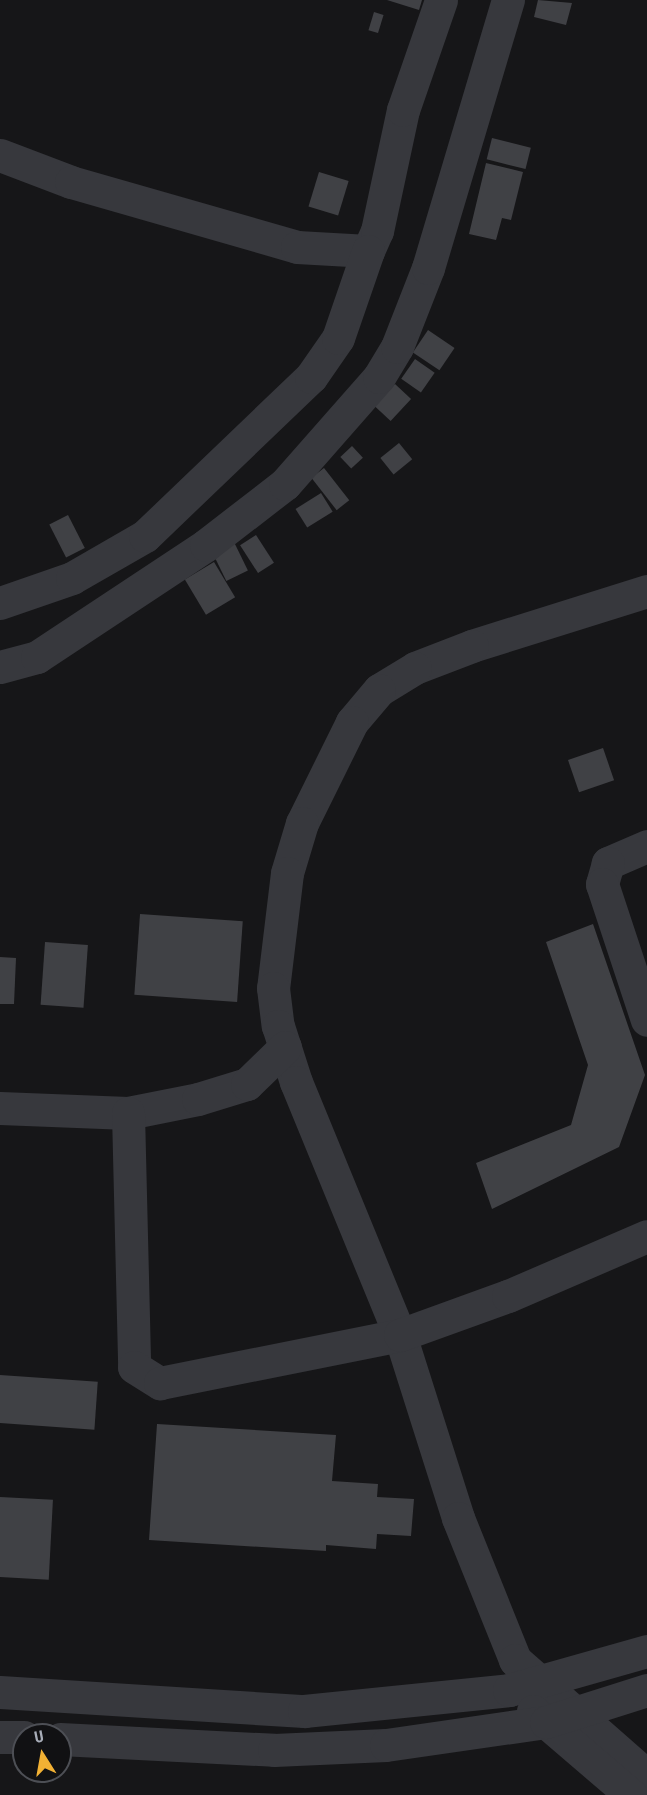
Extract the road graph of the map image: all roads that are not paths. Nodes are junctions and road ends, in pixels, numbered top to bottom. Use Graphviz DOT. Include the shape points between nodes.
graph roads {
  1 [pos="441,0"];
  2 [pos="508,0"];
  3 [pos="0,155"];
  4 [pos="368,250"];
  5 [pos="647,591"];
  6 [pos="0,603"];
  7 [pos="0,667"];
  8 [pos="647,846"];
  9 [pos="647,1020"];
  10 [pos="285,1047"];
  11 [pos="0,1108"];
  12 [pos="128,1113"];
  13 [pos="647,1236"];
  14 [pos="399,1335"];
  15 [pos="647,1651"];
  16 [pos="521,1677"];
  17 [pos="647,1690"];
  18 [pos="0,1692"];
  19 [pos="577,1714"];
  20 [pos="546,1722"];
  21 [pos="72,1740"];
  22 [pos="647,1776"];
  23 [pos="631,1795"];
  1 -- 4 [label="street" via="403,110 377,231"];
  2 -- 7 [label="street" via="428,268 398,346 379,377 285,484 206,545 37,657"];
  3 -- 4 [label="street" via="71,182 297,247"];
  4 -- 6 [label="street" via="338,338 311,376 153,528 72,578"];
  5 -- 10 [label="street" via="415,668 379,690 352,722 321,775 287,873 273,988"];
  8 -- 9 [label="street" via="608,863 602,884"];
  10 -- 12 [label="street" via="247,1084"];
  10 -- 14 [label="street"];
  11 -- 12 [label="street"];
  12 -- 14 [label="street" via="134,1367 145,1378 160,1383"];
  13 -- 14 [label="street" via="508,1296"];
  14 -- 16 [label="street" via="458,1518"];
  15 -- 16 [label="street"];
  16 -- 18 [label="street" via="304,1711"];
  16 -- 19 [label="street"];
  16 -- 20 [label="street"];
  17 -- 19 [label="street"];
  19 -- 20 [label="street"];
  19 -- 22 [label="street"];
  20 -- 21 [label="street" via="386,1745 274,1750"];
  20 -- 23 [label="street"];
}
